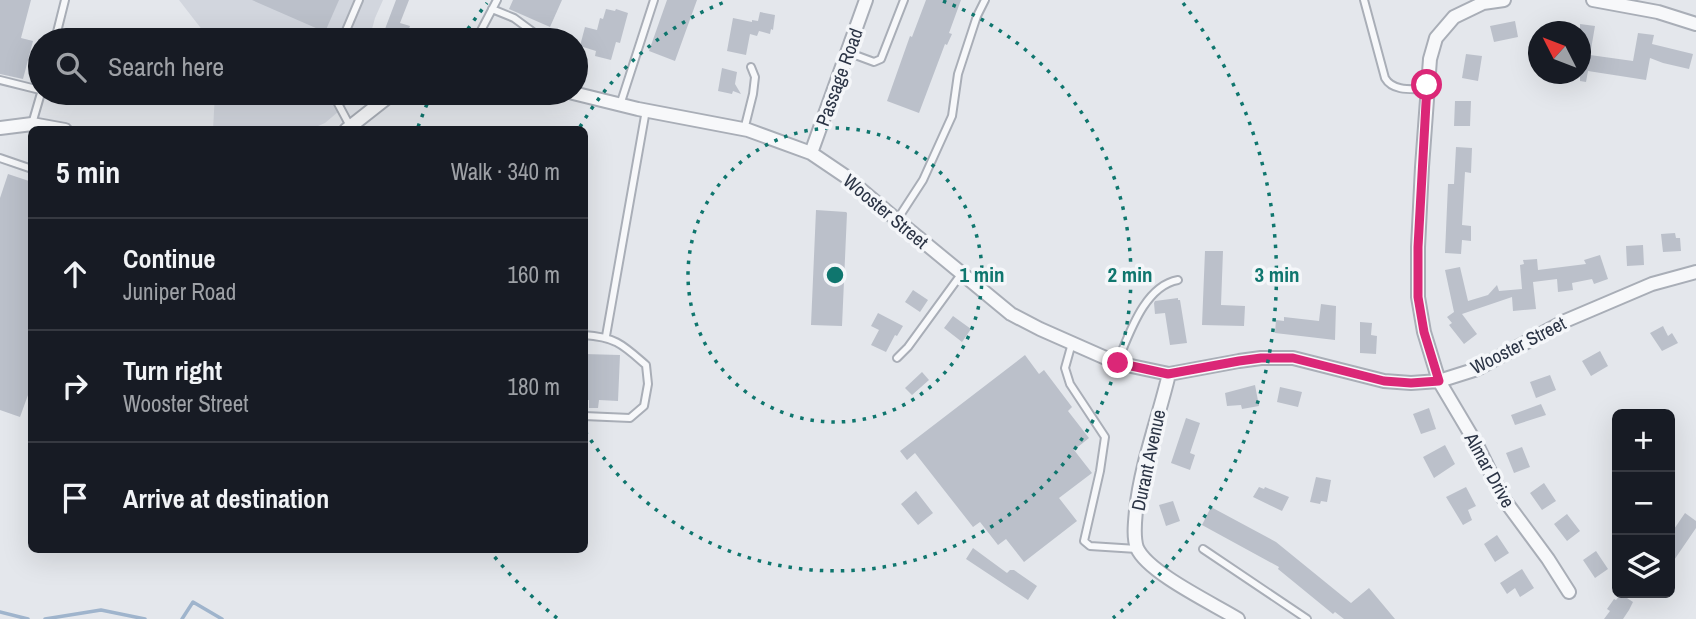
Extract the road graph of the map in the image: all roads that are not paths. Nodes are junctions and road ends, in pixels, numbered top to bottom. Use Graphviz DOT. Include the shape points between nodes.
graph roads {
  1 [pos="65,0"];
  2 [pos="359,0"];
  3 [pos="497,0"];
  4 [pos="654,0"];
  5 [pos="866,0"];
  6 [pos="904,0"];
  7 [pos="985,0"];
  8 [pos="1364,0"];
  9 [pos="1504,0"];
  10 [pos="1593,0"];
  11 [pos="1659,6"];
  12 [pos="492,9"];
  13 [pos="1696,24"];
  14 [pos="58,28"];
  15 [pos="347,28"];
  16 [pos="482,28"];
  17 [pos="528,28"];
  18 [pos="848,52"];
  19 [pos="751,67"];
  20 [pos="0,80"];
  21 [pos="28,88"];
  22 [pos="1427,89"];
  23 [pos="588,96"];
  24 [pos="621,104"];
  25 [pos="37,105"];
  26 [pos="338,105"];
  27 [pos="378,105"];
  28 [pos="646,110"];
  29 [pos="32,124"];
  30 [pos="43,126"];
  31 [pos="347,126"];
  32 [pos="351,126"];
  33 [pos="0,128"];
  34 [pos="744,130"];
  35 [pos="811,153"];
  36 [pos="0,158"];
  37 [pos="28,168"];
  38 [pos="897,220"];
  39 [pos="1696,272"];
  40 [pos="962,273"];
  41 [pos="1178,280"];
  42 [pos="588,335"];
  43 [pos="606,336"];
  44 [pos="1072,343"];
  45 [pos="897,358"];
  46 [pos="1118,363"];
  47 [pos="1168,374"];
  48 [pos="1439,381"];
  49 [pos="588,416"];
  50 [pos="1138,549"];
  51 [pos="1203,549"];
  52 [pos="1569,592"];
  53 [pos="1238,619"];
  54 [pos="1307,619"];
  1 -- 14 [label="lane"];
  2 -- 15 [label="lane"];
  3 -- 12 [label="lane"];
  4 -- 24 [label="lane"];
  5 -- 18 [label="street, Passage Road"];
  6 -- 18 [label="lane" via="881,59 874,62"];
  7 -- 38 [label="lane" via="958,74 952,116 923,180"];
  8 -- 22 [label="lane" via="1388,84"];
  9 -- 22 [label="street, Almar Drive" via="1483,3 1454,17 1436,38"];
  10 -- 11 [label="street"];
  11 -- 13 [label="street"];
  12 -- 16 [label="lane"];
  12 -- 17 [label="lane"];
  18 -- 35 [label="street, Passage Road"];
  19 -- 34 [label="lane" via="755,77"];
  20 -- 21 [label="lane"];
  22 -- 48 [label="street, Almar Drive" via="1418,297"];
  23 -- 24 [label="street, Wooster Street"];
  24 -- 28 [label="street, Wooster Street"];
  25 -- 29 [label="lane"];
  26 -- 31 [label="lane"];
  27 -- 32 [label="street"];
  28 -- 34 [label="street, Wooster Street"];
  28 -- 43 [label="lane"];
  29 -- 30 [label="street"];
  29 -- 33 [label="street"];
  34 -- 35 [label="street, Wooster Street"];
  35 -- 38 [label="street, Wooster Street"];
  36 -- 37 [label="lane"];
  38 -- 40 [label="street, Wooster Street"];
  39 -- 48 [label="street, Wooster Street" via="1652,284 1565,321 1477,369"];
  40 -- 44 [label="street, Wooster Street" via="1011,314"];
  40 -- 45 [label="lane"];
  41 -- 46 [label="lane" via="1152,295"];
  42 -- 43 [label="lane"];
  43 -- 49 [label="lane" via="646,366 644,406 630,418"];
  44 -- 46 [label="street, Wooster Street"];
  44 -- 50 [label="lane" via="1065,368 1070,384 1105,437 1084,541 1090,546"];
  46 -- 47 [label="street, Wooster Street"];
  47 -- 48 [label="street, Wooster Street" via="1261,358 1293,358 1384,381"];
  47 -- 50 [label="street, Durant Avenue" via="1139,488 1134,528"];
  48 -- 52 [label="street, Almar Drive" via="1503,498"];
  50 -- 53 [label="street" via="1171,581"];
  51 -- 54 [label="lane"];
}
